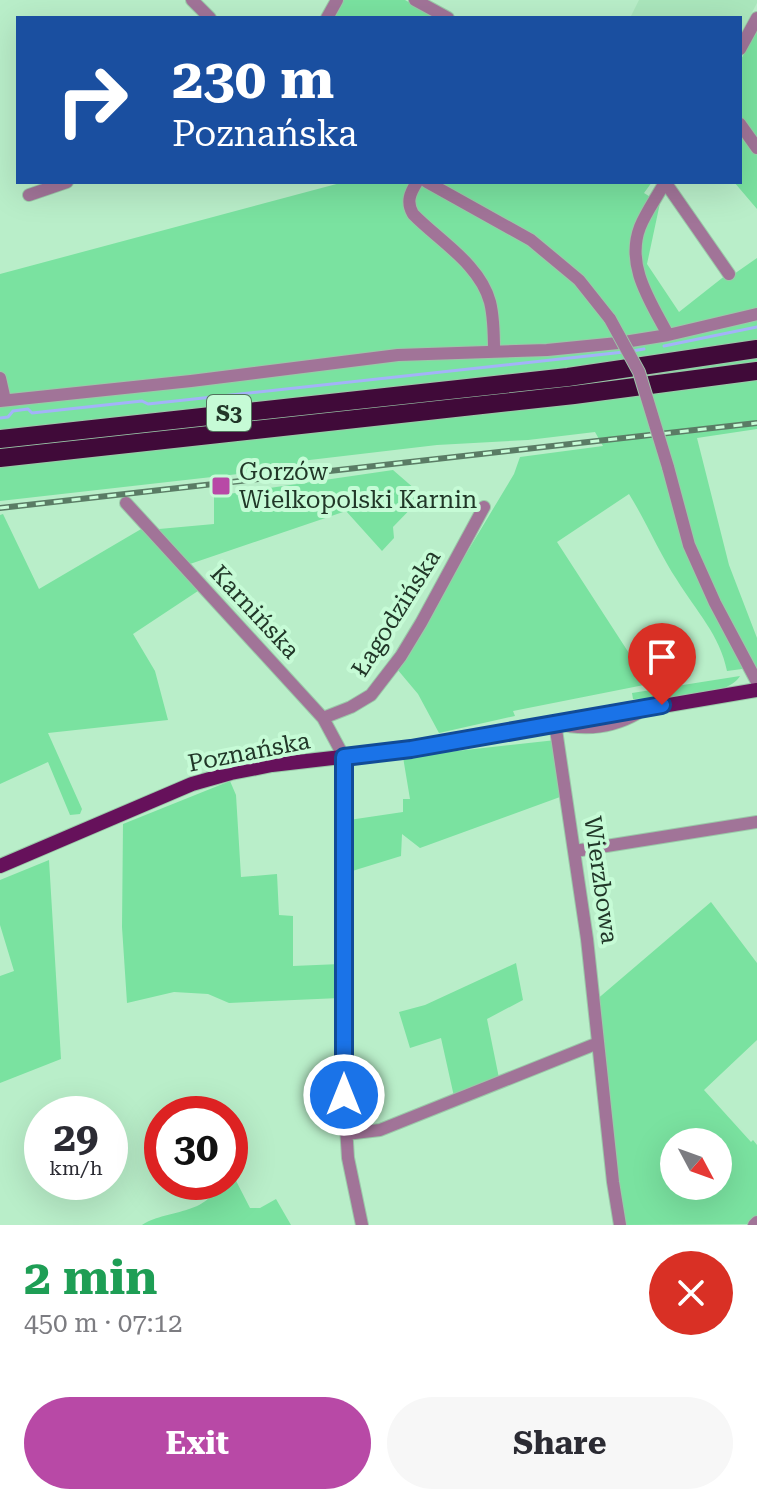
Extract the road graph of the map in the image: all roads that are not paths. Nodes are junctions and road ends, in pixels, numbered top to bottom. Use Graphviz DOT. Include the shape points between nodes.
graph roads {
  1 [pos="192,0"];
  2 [pos="415,0"];
  3 [pos="208,16"];
  4 [pos="444,16"];
  5 [pos="757,18"];
  6 [pos="742,45"];
  7 [pos="742,127"];
  8 [pos="757,148"];
  9 [pos="61,184"];
  10 [pos="416,184"];
  11 [pos="431,184"];
  12 [pos="664,184"];
  13 [pos="666,184"];
  14 [pos="29,195"];
  15 [pos="729,274"];
  16 [pos="757,314"];
  17 [pos="668,335"];
  18 [pos="757,349"];
  19 [pos="494,351"];
  20 [pos="757,371"];
  21 [pos="0,378"];
  22 [pos="460,398"];
  23 [pos="2,400"];
  24 [pos="301,406"];
  25 [pos="381,407"];
  26 [pos="304,425"];
  27 [pos="0,439"];
  28 [pos="0,458"];
  29 [pos="126,503"];
  30 [pos="484,507"];
  31 [pos="757,682"];
  32 [pos="757,690"];
  33 [pos="323,718"];
  34 [pos="555,723"];
  35 [pos="344,757"];
  36 [pos="757,822"];
  37 [pos="575,851"];
  38 [pos="0,866"];
  39 [pos="598,1043"];
  40 [pos="346,1134"];
  41 [pos="362,1225"];
  42 [pos="620,1225"];
  1 -- 3 [label="street"];
  2 -- 4 [label="street"];
  5 -- 6 [label="street"];
  7 -- 8 [label="street"];
  9 -- 14 [label="street"];
  10 -- 19 [label="street" via="409,198 413,214 480,281 489,298"];
  11 -- 31 [label="street, bridge" via="531,240 579,280 610,319 639,372 697,566"];
  12 -- 17 [label="street" via="640,226 634,255"];
  13 -- 15 [label="street"];
  16 -- 17 [label="street"];
  17 -- 19 [label="street"];
  18 -- 22 [label="highway, S3"];
  19 -- 23 [label="street" via="355,360"];
  20 -- 22 [label="highway, S3" via="623,390"];
  21 -- 23 [label="street"];
  22 -- 24 [label="highway, S3"];
  22 -- 25 [label="street"];
  22 -- 25 [label="street"];
  22 -- 26 [label="highway, S3"];
  24 -- 25 [label="street"];
  24 -- 27 [label="highway, S3"];
  25 -- 26 [label="street"];
  26 -- 28 [label="highway, S3"];
  29 -- 33 [label="street, Karnińska"];
  30 -- 33 [label="street, Łagodzińska" via="401,656 371,695"];
  32 -- 34 [label="main road, Poznańska"];
  33 -- 35 [label="street, Karnińska"];
  34 -- 35 [label="main road, Poznańska"];
  34 -- 37 [label="street, Wierzbowa"];
  35 -- 38 [label="main road, Poznańska" via="246,770 192,784"];
  35 -- 40 [label="street"];
  36 -- 37 [label="street"];
  37 -- 39 [label="street, Wierzbowa"];
  39 -- 40 [label="street" via="380,1130"];
  39 -- 42 [label="street, Wierzbowa"];
  40 -- 41 [label="street"];
}
